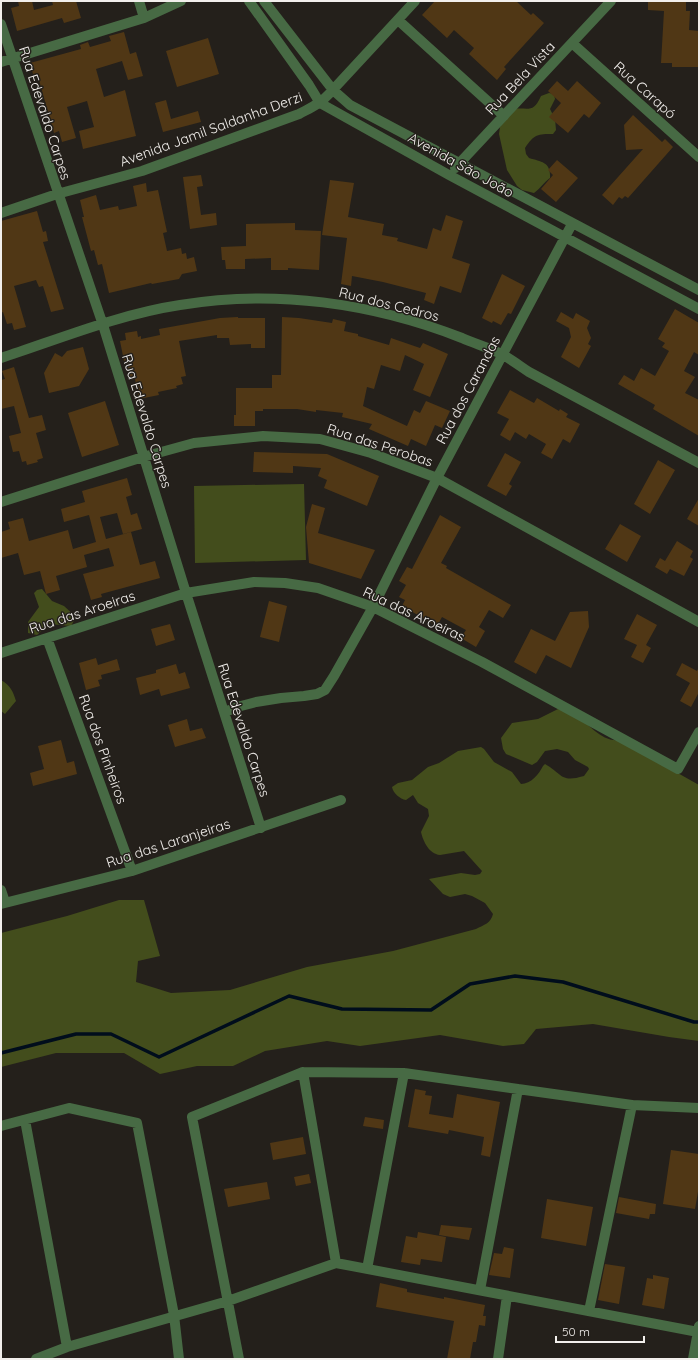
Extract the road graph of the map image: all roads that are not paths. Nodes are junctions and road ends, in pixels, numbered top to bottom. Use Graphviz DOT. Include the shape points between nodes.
graph roads {
  1 [pos="139,1"];
  2 [pos="181,1"];
  3 [pos="249,1"];
  4 [pos="264,1"];
  5 [pos="415,1"];
  6 [pos="611,1"];
  7 [pos="144,18"];
  8 [pos="398,20"];
  9 [pos="1,24"];
  10 [pos="572,43"];
  11 [pos="12,59"];
  12 [pos="1,62"];
  13 [pos="333,90"];
  14 [pos="320,103"];
  15 [pos="504,116"];
  16 [pos="699,157"];
  17 [pos="459,164"];
  18 [pos="449,174"];
  19 [pos="58,194"];
  20 [pos="1,213"];
  21 [pos="572,224"];
  22 [pos="565,237"];
  23 [pos="698,287"];
  24 [pos="682,300"];
  25 [pos="699,309"];
  26 [pos="103,325"];
  27 [pos="502,355"];
  28 [pos="1,358"];
  29 [pos="143,457"];
  30 [pos="699,463"];
  31 [pos="437,478"];
  32 [pos="1,502"];
  33 [pos="186,593"];
  34 [pos="372,607"];
  35 [pos="699,622"];
  36 [pos="47,638"];
  37 [pos="1,653"];
  38 [pos="224,712"];
  39 [pos="699,732"];
  40 [pos="341,800"];
  41 [pos="261,828"];
  42 [pos="132,871"];
  43 [pos="1,890"];
  44 [pos="3,903"];
  45 [pos="303,1072"];
  46 [pos="404,1073"];
  47 [pos="518,1089"];
  48 [pos="632,1105"];
  49 [pos="699,1108"];
  50 [pos="25,1120"];
  51 [pos="1,1126"];
  52 [pos="336,1263"];
  53 [pos="367,1269"];
  54 [pos="480,1290"];
  55 [pos="507,1296"];
  56 [pos="228,1301"];
  57 [pos="589,1311"];
  58 [pos="174,1315"];
  59 [pos="698,1329"];
  60 [pos="67,1347"];
  61 [pos="36,1359"];
  62 [pos="179,1359"];
  63 [pos="239,1359"];
  64 [pos="498,1359"];
  65 [pos="693,1359"];
  1 -- 7 [label="street"];
  2 -- 7 [label="street"];
  3 -- 14 [label="street, Avenida São João"];
  4 -- 13 [label="street, Avenida São João"];
  5 -- 8 [label="street, Avenida Jamil Saldanha Derzi"];
  6 -- 10 [label="street, Rua Bela Vista"];
  7 -- 11 [label="street"];
  8 -- 13 [label="street, Avenida Jamil Saldanha Derzi"];
  8 -- 15 [label="street"];
  9 -- 11 [label="street, Rua Edevaldo Carpes"];
  10 -- 15 [label="street, Rua Bela Vista"];
  10 -- 16 [label="street, Rua Carapó"];
  11 -- 12 [label="street"];
  11 -- 19 [label="street, Rua Edevaldo Carpes"];
  13 -- 14 [label="street, Avenida Jamil Saldanha Derzi"];
  13 -- 17 [label="street, Avenida São João" via="350,105"];
  14 -- 18 [label="street, Avenida São João"];
  14 -- 19 [label="street, Avenida Jamil Saldanha Derzi" via="299,114 142,171"];
  15 -- 17 [label="street, Rua Bela Vista"];
  17 -- 18 [label="street, Rua Bela Vista"];
  17 -- 21 [label="street, Avenida São João"];
  18 -- 22 [label="street, Avenida São João"];
  19 -- 20 [label="street, Avenida Jamil Saldanha Derzi"];
  19 -- 26 [label="street, Rua Edevaldo Carpes"];
  21 -- 22 [label="street, Rua dos Carandas"];
  21 -- 23 [label="street, Avenida São João"];
  22 -- 24 [label="street, Avenida São João"];
  22 -- 27 [label="street, Rua dos Carandas"];
  23 -- 24 [label="street"];
  24 -- 25 [label="street, Avenida São João"];
  26 -- 27 [label="street, Rua dos Cedros" via="134,314 218,299 295,299 358,308 406,319"];
  26 -- 28 [label="street, Rua dos Cedros"];
  26 -- 29 [label="street, Rua Edevaldo Carpes"];
  27 -- 30 [label="street, Rua dos Cedros"];
  27 -- 31 [label="street, Rua dos Carandas"];
  29 -- 31 [label="street, Rua das Perobas" via="194,443 263,436 320,439 371,453"];
  29 -- 32 [label="street, Rua das Perobas"];
  29 -- 33 [label="street, Rua Edevaldo Carpes"];
  31 -- 34 [label="street, Rua dos Carandas"];
  31 -- 35 [label="street, Rua das Perobas"];
  33 -- 34 [label="street, Rua das Aroeiras" via="254,582 285,583 318,588"];
  33 -- 36 [label="street, Rua das Aroeiras"];
  33 -- 38 [label="street, Rua Edevaldo Carpes"];
  34 -- 38 [label="street, Rua dos Carandas" via="325,690 317,694 241,706"];
  34 -- 39 [label="street, Rua das Aroeiras" via="482,662 678,769"];
  36 -- 37 [label="street, Rua das Aroeiras"];
  36 -- 42 [label="street, Rua dos Pinheiros"];
  38 -- 41 [label="street, Rua Edevaldo Carpes"];
  40 -- 41 [label="street, Rua das Laranjeiras"];
  41 -- 42 [label="street, Rua das Laranjeiras"];
  42 -- 44 [label="street, Rua das Laranjeiras"];
  43 -- 44 [label="street"];
  45 -- 46 [label="street"];
  45 -- 52 [label="street"];
  45 -- 56 [label="street" via="192,1117"];
  46 -- 47 [label="street"];
  46 -- 53 [label="street"];
  47 -- 48 [label="street"];
  47 -- 54 [label="street"];
  48 -- 49 [label="street"];
  48 -- 57 [label="street"];
  50 -- 51 [label="street"];
  50 -- 58 [label="street" via="69,1108 137,1123"];
  50 -- 60 [label="street"];
  52 -- 53 [label="street"];
  52 -- 56 [label="street"];
  53 -- 54 [label="street"];
  54 -- 55 [label="street"];
  55 -- 57 [label="street"];
  55 -- 64 [label="street"];
  56 -- 58 [label="street"];
  56 -- 63 [label="street"];
  57 -- 59 [label="street"];
  58 -- 60 [label="street"];
  58 -- 62 [label="street"];
  59 -- 65 [label="street"];
  60 -- 61 [label="street"];
}
